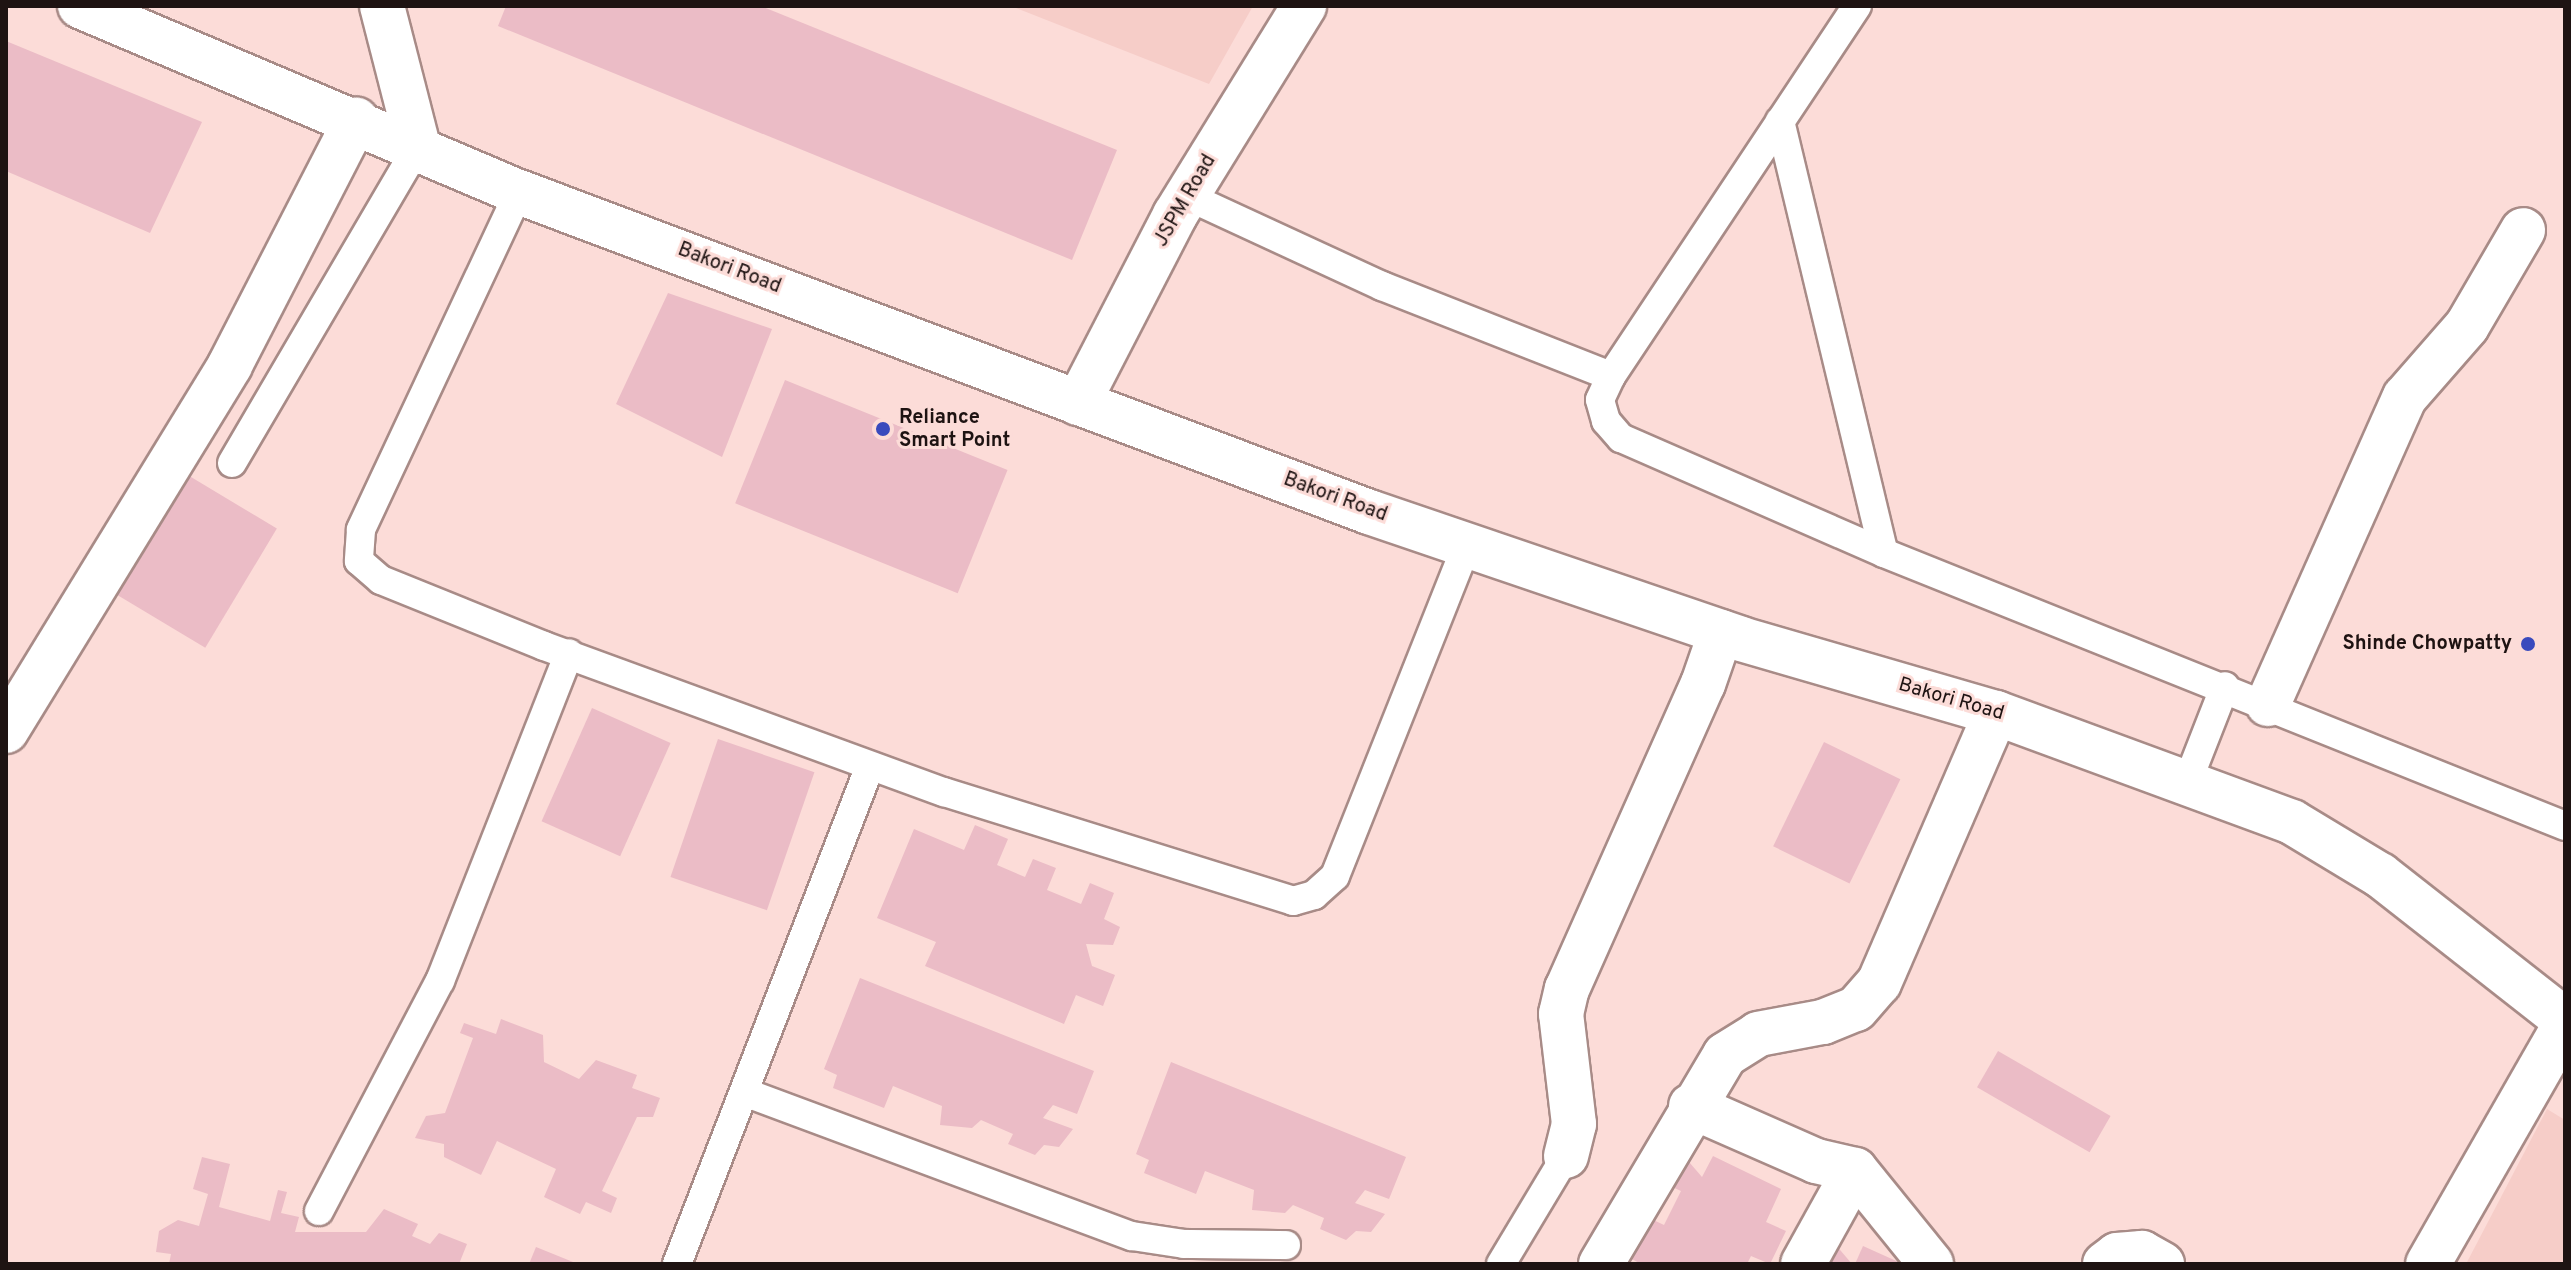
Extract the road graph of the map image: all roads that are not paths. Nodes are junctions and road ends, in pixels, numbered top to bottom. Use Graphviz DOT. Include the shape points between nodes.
graph roads {
  1 [pos="80,6"];
  2 [pos="382,6"];
  3 [pos="1304,6"];
  4 [pos="1857,6"];
  5 [pos="356,120"];
  6 [pos="1780,121"];
  7 [pos="418,146"];
  8 [pos="519,192"];
  9 [pos="1187,196"];
  10 [pos="2523,230"];
  11 [pos="1611,376"];
  12 [pos="1078,403"];
  13 [pos="232,463"];
  14 [pos="1468,542"];
  15 [pos="1884,553"];
  16 [pos="1721,632"];
  17 [pos="569,654"];
  18 [pos="2225,686"];
  19 [pos="2268,704"];
  20 [pos="1996,713"];
  21 [pos="6,731"];
  22 [pos="870,766"];
  23 [pos="2187,783"];
  24 [pos="2565,826"];
  25 [pos="2565,1023"];
  26 [pos="744,1092"];
  27 [pos="1691,1106"];
  28 [pos="1566,1156"];
  29 [pos="1855,1170"];
  30 [pos="319,1211"];
  31 [pos="1286,1245"];
  32 [pos="677,1264"];
  33 [pos="1501,1264"];
  34 [pos="1601,1264"];
  35 [pos="1803,1264"];
  36 [pos="1931,1264"];
  37 [pos="2105,1264"];
  38 [pos="2162,1264"];
  39 [pos="2428,1264"];
  1 -- 5 [label="street, Bakori Road"];
  2 -- 7 [label="street"];
  3 -- 9 [label="street, JSPM Road"];
  4 -- 6 [label="lane"];
  5 -- 7 [label="street, Bakori Road"];
  5 -- 21 [label="street" via="230,365"];
  6 -- 11 [label="lane"];
  6 -- 15 [label="lane"];
  7 -- 8 [label="street, Bakori Road"];
  7 -- 13 [label="lane"];
  8 -- 12 [label="street, Bakori Road"];
  8 -- 17 [label="lane" via="361,530 359,561 381,580"];
  9 -- 11 [label="lane" via="1382,286"];
  9 -- 12 [label="street, JSPM Road"];
  10 -- 19 [label="street" via="2467,326 2405,397"];
  11 -- 15 [label="lane" via="1600,400 1606,421 1621,438"];
  12 -- 14 [label="street, Bakori Road" via="1369,512"];
  14 -- 16 [label="street, Bakori Road" via="1562,580"];
  14 -- 22 [label="lane" via="1335,876 1314,895 1293,901"];
  15 -- 18 [label="lane"];
  16 -- 20 [label="street, Bakori Road"];
  16 -- 28 [label="street" via="1703,684 1567,989 1561,1014 1574,1124"];
  17 -- 22 [label="lane"];
  17 -- 30 [label="lane" via="440,981"];
  18 -- 19 [label="lane"];
  18 -- 23 [label="lane"];
  19 -- 24 [label="lane"];
  20 -- 23 [label="street, Bakori Road"];
  20 -- 27 [label="street" via="1879,983 1856,1009 1823,1022 1758,1034 1725,1055"];
  22 -- 26 [label="lane"];
  23 -- 25 [label="street, Bakori Road" via="2292,822 2380,875"];
  25 -- 39 [label="street"];
  26 -- 31 [label="lane" via="1132,1236 1184,1244"];
  26 -- 32 [label="lane"];
  27 -- 29 [label="street" via="1816,1161"];
  27 -- 34 [label="street"];
  28 -- 33 [label="lane"];
  29 -- 35 [label="street"];
  29 -- 36 [label="street"];
  37 -- 38 [label="street" via="2117,1255 2142,1253"];
}
